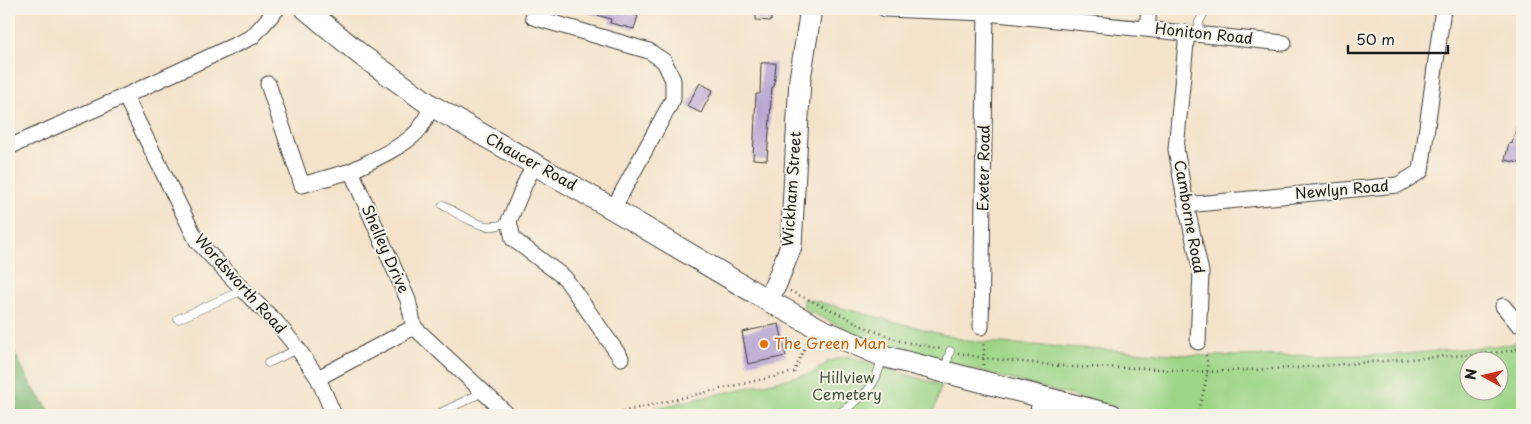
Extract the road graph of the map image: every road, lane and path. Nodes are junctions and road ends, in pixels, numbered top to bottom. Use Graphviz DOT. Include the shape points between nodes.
graph roads {
  1 [pos="277,9"];
  2 [pos="306,9"];
  3 [pos="811,9"];
  4 [pos="885,9"];
  5 [pos="1149,9"];
  6 [pos="1206,9"];
  7 [pos="1443,9"];
  8 [pos="986,11"];
  9 [pos="533,17"];
  10 [pos="1147,28"];
  11 [pos="1192,33"];
  12 [pos="1284,43"];
  13 [pos="268,84"];
  14 [pos="125,96"];
  15 [pos="432,106"];
  16 [pos="9,148"];
  17 [pos="535,164"];
  18 [pos="351,171"];
  19 [pos="443,205"];
  20 [pos="1186,205"];
  21 [pos="613,209"];
  22 [pos="509,221"];
  23 [pos="243,290"];
  24 [pos="771,292"];
  25 [pos="1503,306"];
  26 [pos="178,319"];
  27 [pos="1522,323"];
  28 [pos="414,327"];
  29 [pos="981,327"];
  30 [pos="810,335"];
  31 [pos="1198,342"];
  32 [pos="983,344"];
  33 [pos="1522,348"];
  34 [pos="298,349"];
  35 [pos="984,350"];
  36 [pos="950,351"];
  37 [pos="883,356"];
  38 [pos="621,358"];
  39 [pos="268,363"];
  40 [pos="945,372"];
  41 [pos="1207,372"];
  42 [pos="318,378"];
  43 [pos="483,392"];
  44 [pos="1039,406"];
  45 [pos="334,415"];
  46 [pos="436,415"];
  47 [pos="508,415"];
  48 [pos="608,415"];
  49 [pos="837,415"];
  50 [pos="1112,415"];
  51 [pos="1197,415"];
  1 -- 14 [label="street" via="252,37"];
  2 -- 15 [label="street, Chaucer Road" via="361,55"];
  3 -- 24 [label="street, Wickham Street" via="800,79 791,246"];
  4 -- 8 [label="street, Honiton Road"];
  5 -- 10 [label="street"];
  6 -- 11 [label="lane"];
  7 -- 20 [label="street, Newlyn Road" via="1421,171 1398,185"];
  8 -- 10 [label="street, Honiton Road"];
  8 -- 29 [label="street, Exeter Road"];
  9 -- 21 [label="street" via="649,52 664,61 673,80 673,99"];
  10 -- 11 [label="street, Honiton Road"];
  11 -- 12 [label="street, Honiton Road"];
  11 -- 20 [label="street, Camborne Road" via="1176,149"];
  13 -- 18 [label="street" via="302,185"];
  14 -- 16 [label="street"];
  14 -- 23 [label="street, Wordsworth Road" via="198,241"];
  15 -- 17 [label="street, Chaucer Road"];
  15 -- 18 [label="street" via="414,135"];
  17 -- 21 [label="street, Chaucer Road"];
  17 -- 22 [label="street"];
  18 -- 28 [label="street, Shelley Drive" via="408,300"];
  19 -- 22 [label="lane" via="483,224 494,226"];
  20 -- 31 [label="street, Camborne Road" via="1201,272"];
  21 -- 24 [label="street, Chaucer Road"];
  22 -- 38 [label="street" via="513,239 565,278"];
  23 -- 26 [label="lane"];
  23 -- 34 [label="street, Wordsworth Road"];
  24 -- 36 [label="path" via="844,316 892,338"];
  24 -- 37 [label="street" via="822,330"];
  25 -- 27 [label="street" via="1518,324"];
  28 -- 42 [label="street"];
  28 -- 43 [label="street"];
  30 -- 48 [label="path" via="794,372"];
  31 -- 41 [label="path" via="1207,356"];
  32 -- 35 [label="path"];
  33 -- 41 [label="path" via="1504,352"];
  34 -- 39 [label="lane"];
  34 -- 42 [label="street, Wordsworth Road"];
  36 -- 40 [label="lane"];
  36 -- 41 [label="path" via="984,358 1072,367"];
  37 -- 40 [label="street"];
  37 -- 49 [label="lane" via="868,392"];
  40 -- 44 [label="street"];
  41 -- 51 [label="path"];
  42 -- 45 [label="street, Wordsworth Road"];
  43 -- 46 [label="lane"];
  43 -- 47 [label="street"];
  44 -- 50 [label="street"];
}
